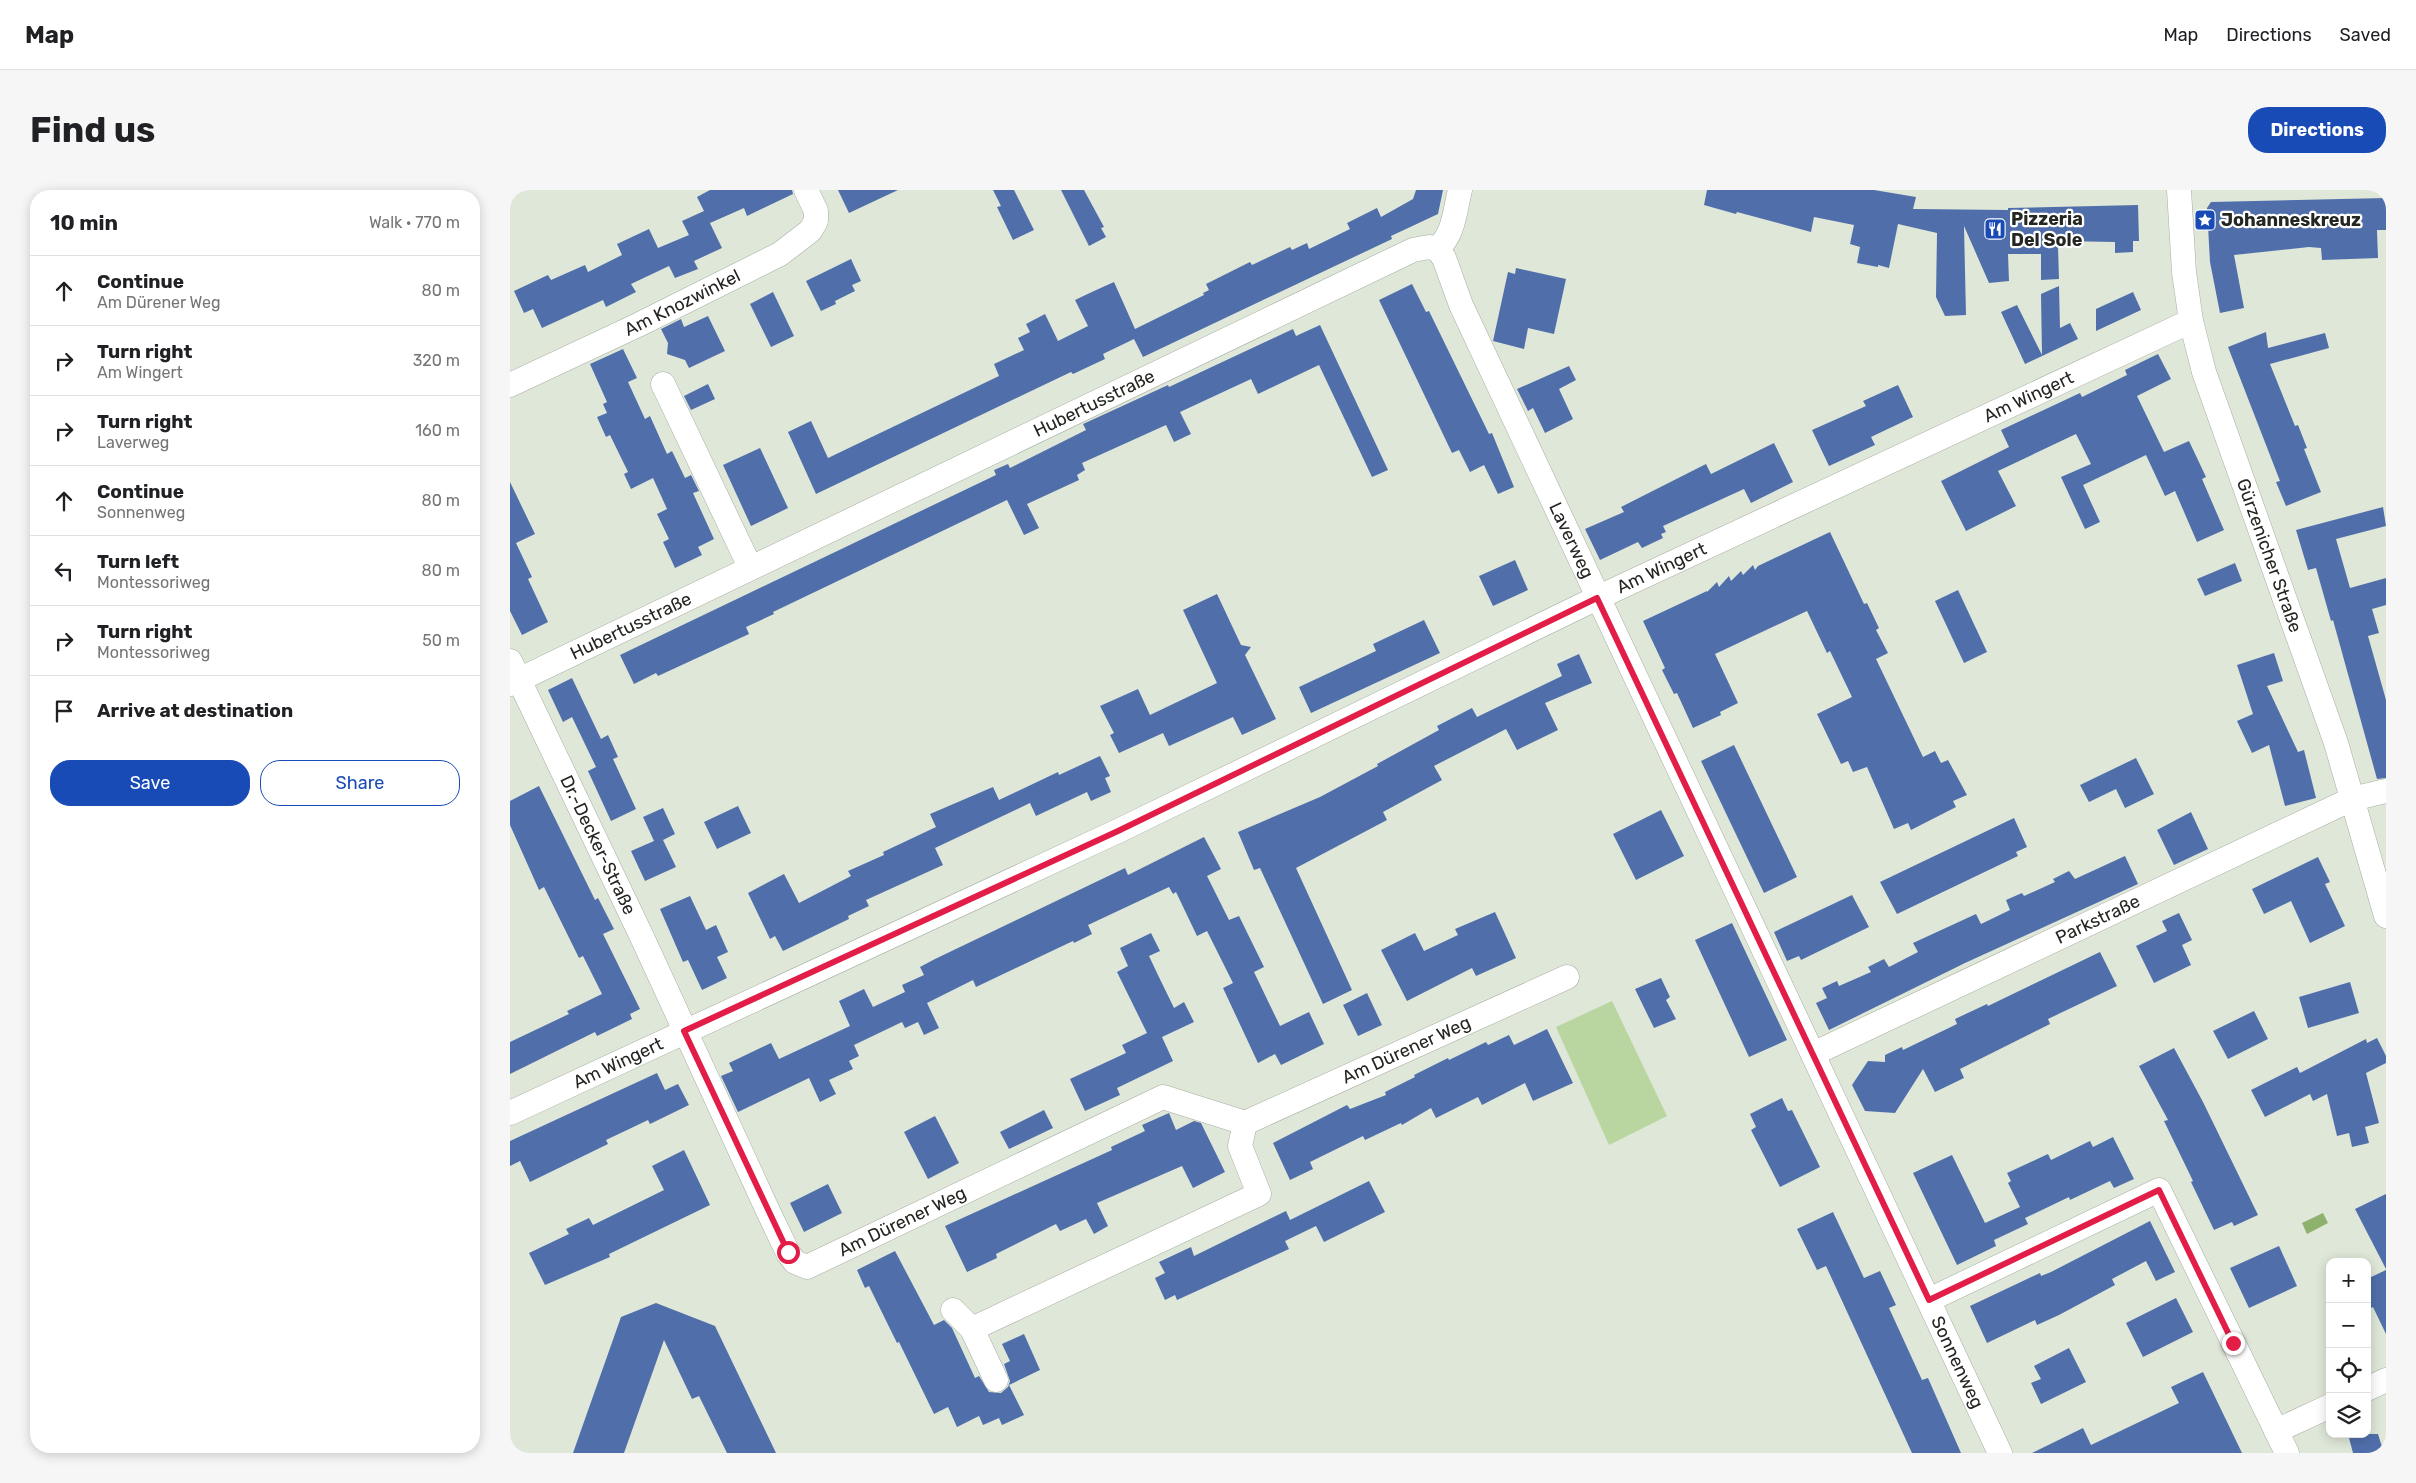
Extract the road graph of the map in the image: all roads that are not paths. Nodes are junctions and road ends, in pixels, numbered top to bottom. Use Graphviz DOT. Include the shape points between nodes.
graph roads {
  1 [pos="806,190"];
  2 [pos="1460,190"];
  3 [pos="2179,190"];
  4 [pos="1437,249"];
  5 [pos="2191,321"];
  6 [pos="664,384"];
  7 [pos="510,385"];
  8 [pos="750,567"];
  9 [pos="1597,598"];
  10 [pos="513,674"];
  11 [pos="2386,791"];
  12 [pos="2352,799"];
  13 [pos="2386,916"];
  14 [pos="1567,977"];
  15 [pos="684,1031"];
  16 [pos="1813,1054"];
  17 [pos="510,1113"];
  18 [pos="1245,1123"];
  19 [pos="1929,1300"];
  20 [pos="954,1310"];
  21 [pos="972,1329"];
  22 [pos="996,1380"];
  23 [pos="2386,1380"];
  24 [pos="2371,1387"];
  25 [pos="2326,1408"];
  26 [pos="2276,1431"];
  27 [pos="2000,1453"];
  28 [pos="2287,1453"];
  1 -- 7 [label="street, Am Knozwinkel" via="816,211 816,221 810,231 780,254"];
  2 -- 4 [label="street" via="1450,233"];
  3 -- 5 [label="street, Gürzenicher Straße" via="2184,272"];
  4 -- 8 [label="street, Hubertusstraße" via="1413,250"];
  4 -- 9 [label="street, Laverweg" via="1444,258 1461,305"];
  5 -- 9 [label="street, Am Wingert"];
  5 -- 12 [label="street, Gürzenicher Straße" via="2217,410 2304,649"];
  6 -- 8 [label="street"];
  8 -- 10 [label="street, Hubertusstraße"];
  9 -- 15 [label="street, Am Wingert" via="1118,831"];
  9 -- 16 [label="street, Laverweg"];
  10 -- 15 [label="street, Dr.-Decker-Straße"];
  11 -- 12 [label="street, Parkstraße"];
  12 -- 13 [label="street, Gürzenicher Straße"];
  12 -- 16 [label="street, Parkstraße"];
  14 -- 18 [label="street, Am Dürener Weg"];
  15 -- 17 [label="street, Am Wingert"];
  15 -- 18 [label="street, Am Dürener Weg" via="788,1252 795,1262 807,1268 1163,1097"];
  16 -- 19 [label="street, Sonnenweg"];
  18 -- 21 [label="street" via="1240,1146 1259,1194"];
  19 -- 26 [label="street" via="2159,1190"];
  19 -- 27 [label="street, Sonnenweg"];
  20 -- 21 [label="street"];
  21 -- 22 [label="street"];
  23 -- 24 [label="street"];
  25 -- 26 [label="street"];
  26 -- 28 [label="street"];
}
